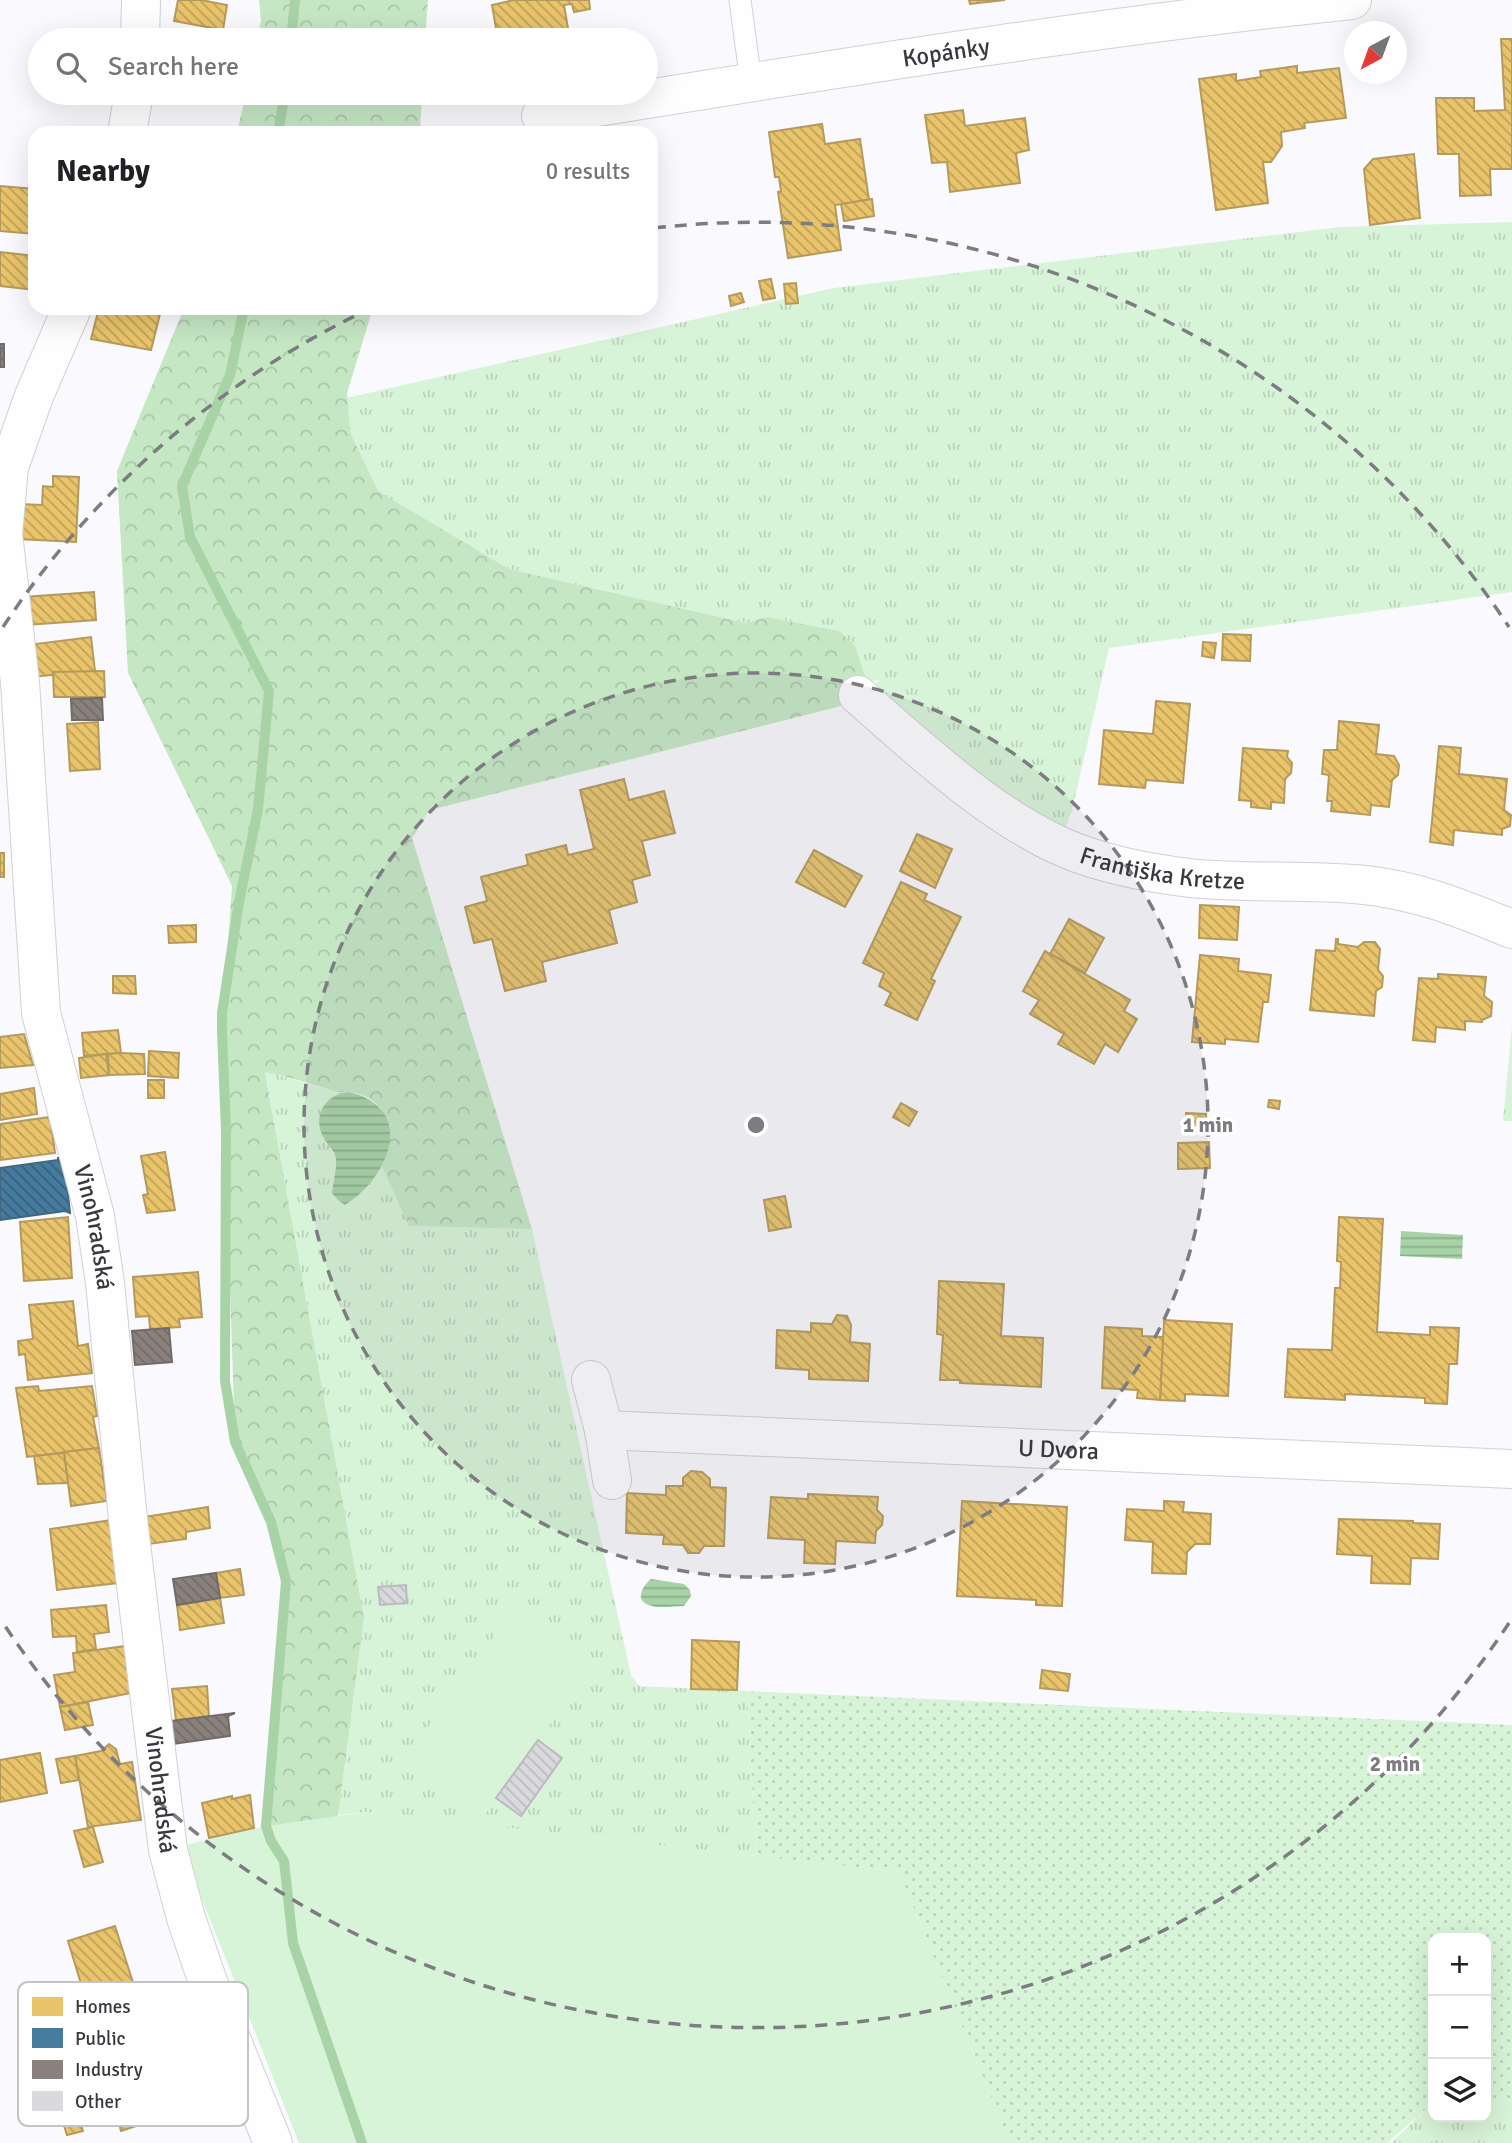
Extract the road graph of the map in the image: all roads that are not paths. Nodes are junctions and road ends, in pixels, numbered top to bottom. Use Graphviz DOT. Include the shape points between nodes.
graph roads {
  1 [pos="141,0"];
  2 [pos="740,0"];
  3 [pos="1352,0"];
  4 [pos="140,28"];
  5 [pos="751,82"];
  6 [pos="658,97"];
  7 [pos="132,105"];
  8 [pos="609,105"];
  9 [pos="541,116"];
  10 [pos="128,126"];
  11 [pos="69,315"];
  12 [pos="8,657"];
  13 [pos="859,695"];
  14 [pos="1512,929"];
  15 [pos="591,1380"];
  16 [pos="604,1430"];
  17 [pos="1512,1469"];
  18 [pos="612,1480"];
  19 [pos="208,1982"];
  20 [pos="248,2081"];
  21 [pos="273,2143"];
  1 -- 4 [label="street"];
  2 -- 5 [label="lane"];
  3 -- 5 [label="street, Kopánky" via="1208,15"];
  5 -- 6 [label="street, Kopánky"];
  7 -- 10 [label="street"];
  8 -- 9 [label="street, Kopánky"];
  11 -- 12 [label="street, Vinohradská" via="9,467 3,534"];
  12 -- 19 [label="street, Vinohradská" via="21,696 41,1013 95,1216 168,1850"];
  13 -- 14 [label="street, Františka Kretze" via="987,802 1052,842 1090,858 1191,878 1367,886 1434,898"];
  15 -- 16 [label="street"];
  16 -- 17 [label="street, U Dvora"];
  16 -- 18 [label="street"];
  20 -- 21 [label="street, Vinohradská"];
}
